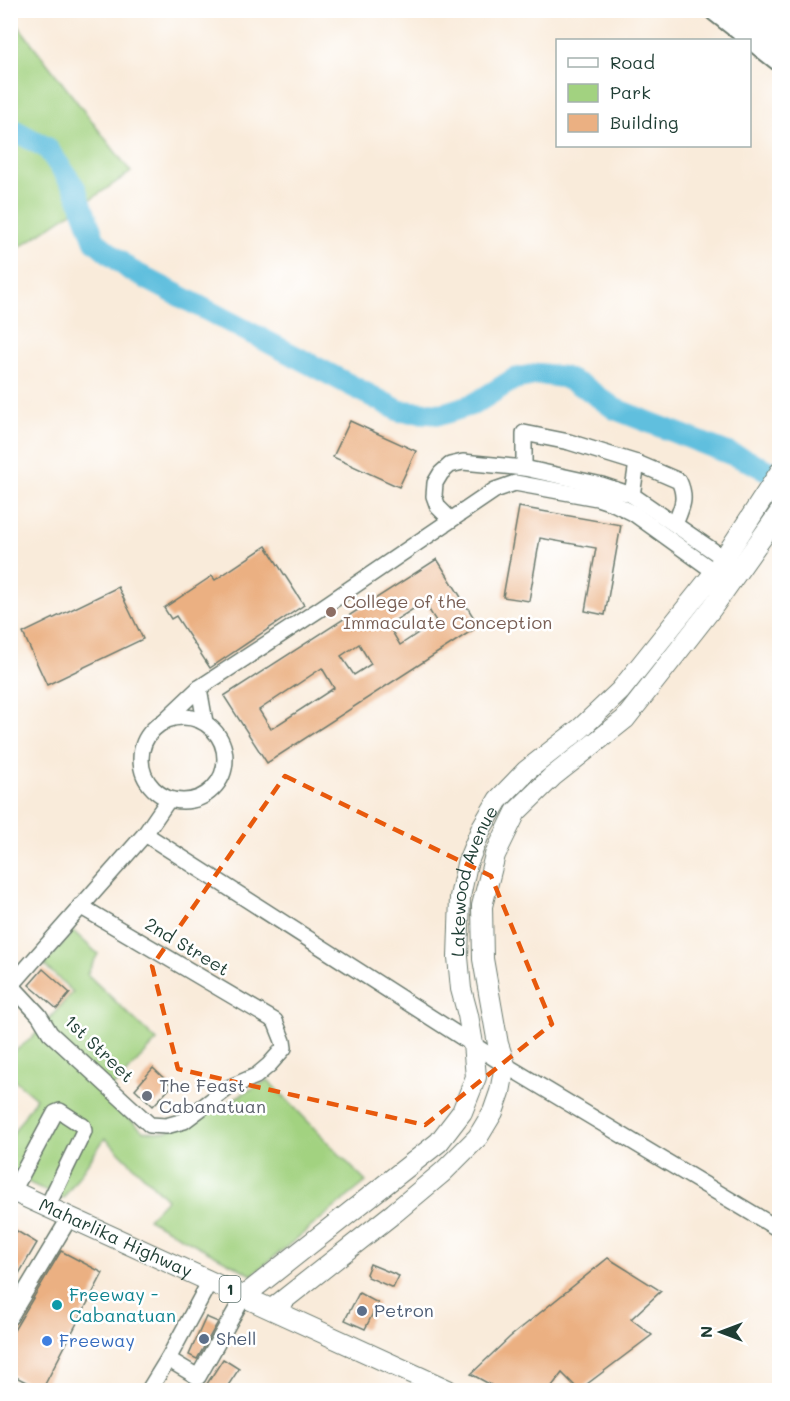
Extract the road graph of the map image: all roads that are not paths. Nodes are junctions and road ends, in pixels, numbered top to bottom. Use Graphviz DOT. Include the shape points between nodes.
graph roads {
  1 [pos="699,10"];
  2 [pos="717,10"];
  3 [pos="731,10"];
  4 [pos="747,10"];
  5 [pos="737,39"];
  6 [pos="771,47"];
  7 [pos="780,73"];
  8 [pos="637,463"];
  9 [pos="524,468"];
  10 [pos="780,472"];
  11 [pos="632,495"];
  12 [pos="780,512"];
  13 [pos="450,519"];
  14 [pos="675,524"];
  15 [pos="720,565"];
  16 [pos="199,688"];
  17 [pos="162,723"];
  18 [pos="205,723"];
  19 [pos="169,800"];
  20 [pos="145,834"];
  21 [pos="80,906"];
  22 [pos="11,987"];
  23 [pos="275,1021"];
  24 [pos="474,1044"];
  25 [pos="505,1065"];
  26 [pos="12,1190"];
  27 [pos="47,1206"];
  28 [pos="70,1217"];
  29 [pos="780,1230"];
  30 [pos="210,1281"];
  31 [pos="244,1296"];
  32 [pos="272,1309"];
  33 [pos="10,1317"];
  34 [pos="168,1359"];
  35 [pos="198,1377"];
  36 [pos="149,1390"];
  37 [pos="189,1390"];
  38 [pos="448,1390"];
  1 -- 5 [label="highway"];
  2 -- 6 [label="highway"];
  3 -- 6 [label="highway"];
  4 -- 6 [label="highway"];
  6 -- 7 [label="highway"];
  8 -- 9 [label="street" via="524,433"];
  8 -- 11 [label="street"];
  8 -- 14 [label="street" via="679,481 684,492"];
  9 -- 11 [label="street"];
  9 -- 13 [label="street" via="463,462 450,465 435,483 434,496"];
  10 -- 15 [label="main road, Lakewood Avenue"];
  11 -- 14 [label="street"];
  12 -- 25 [label="main road, Lakewood Avenue" via="712,608 624,719 552,777 516,812 495,855 482,906 483,959"];
  13 -- 15 [label="street" via="495,490 515,483 615,504"];
  13 -- 16 [label="street"];
  14 -- 15 [label="street"];
  15 -- 24 [label="main road, Lakewood Avenue" via="620,691 526,771 498,800 482,827 460,897 461,989"];
  16 -- 17 [label="street"];
  16 -- 18 [label="street"];
  17 -- 18 [label="street" via="190,717"];
  17 -- 19 [label="street" via="144,743 142,770 148,783"];
  18 -- 19 [label="street" via="224,747 222,778 199,799"];
  19 -- 20 [label="street"];
  20 -- 21 [label="street"];
  20 -- 24 [label="street"];
  21 -- 22 [label="street"];
  21 -- 23 [label="street, 2nd Street"];
  22 -- 23 [label="street, 1st Street" via="50,1032 150,1125 184,1121 228,1088 256,1076 284,1048"];
  24 -- 25 [label="street"];
  24 -- 31 [label="main road, Lakewood Avenue" via="476,1077 462,1112 439,1142"];
  25 -- 29 [label="street"];
  25 -- 32 [label="main road, Lakewood Avenue" via="493,1112 478,1137 411,1199"];
  26 -- 27 [label="main road, Maharlika Highway / 1"];
  26 -- 27 [label="street" via="55,1113 60,1111 83,1126 84,1131"];
  27 -- 28 [label="main road, Maharlika Highway / 1"];
  28 -- 30 [label="main road, Maharlika Highway / 1"];
  28 -- 33 [label="street"];
  30 -- 31 [label="main road, Maharlika Highway / 1"];
  30 -- 34 [label="street"];
  31 -- 32 [label="main road, Maharlika Highway / 1"];
  31 -- 35 [label="street"];
  32 -- 38 [label="main road, Maharlika Highway / 1"];
  34 -- 35 [label="street"];
  34 -- 36 [label="street"];
  35 -- 37 [label="street"];
}
